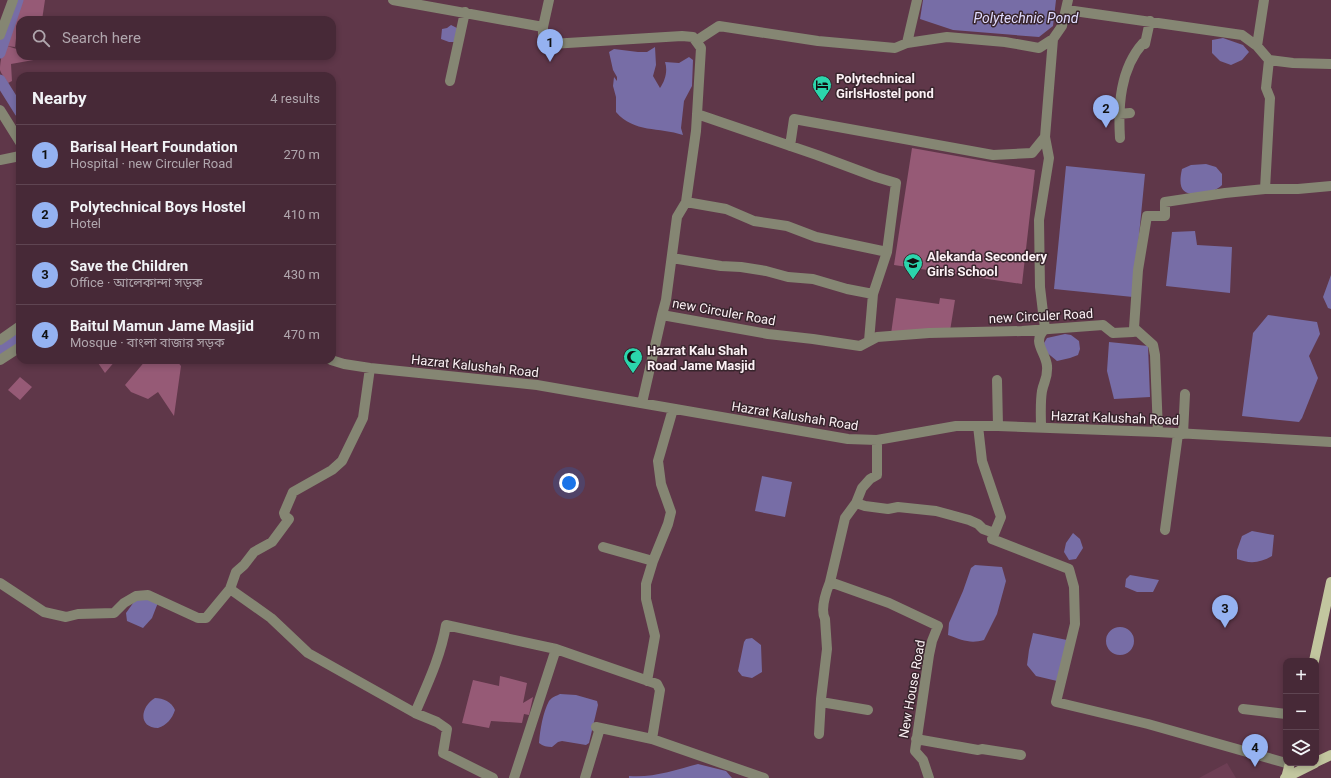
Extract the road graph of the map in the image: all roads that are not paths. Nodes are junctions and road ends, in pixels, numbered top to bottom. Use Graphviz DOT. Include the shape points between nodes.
graph roads {
  1 [pos="13,0"];
  2 [pos="392,0"];
  3 [pos="549,0"];
  4 [pos="917,0"];
  5 [pos="1264,0"];
  6 [pos="1068,5"];
  7 [pos="465,12"];
  8 [pos="1150,21"];
  9 [pos="543,27"];
  10 [pos="0,35"];
  11 [pos="1053,38"];
  12 [pos="696,41"];
  13 [pos="908,43"];
  14 [pos="1257,46"];
  15 [pos="1269,60"];
  16 [pos="1331,64"];
  17 [pos="450,82"];
  18 [pos="0,110"];
  19 [pos="1130,113"];
  20 [pos="697,114"];
  21 [pos="1119,114"];
  22 [pos="16,136"];
  23 [pos="1044,137"];
  24 [pos="1120,138"];
  25 [pos="790,146"];
  26 [pos="16,157"];
  27 [pos="0,160"];
  28 [pos="1331,186"];
  29 [pos="1265,189"];
  30 [pos="686,202"];
  31 [pos="886,252"];
  32 [pos="672,258"];
  33 [pos="873,294"];
  34 [pos="662,315"];
  35 [pos="1134,328"];
  36 [pos="16,329"];
  37 [pos="1045,329"];
  38 [pos="0,340"];
  39 [pos="869,341"];
  40 [pos="16,349"];
  41 [pos="0,360"];
  42 [pos="336,362"];
  43 [pos="370,368"];
  44 [pos="997,380"];
  45 [pos="1185,394"];
  46 [pos="642,403"];
  47 [pos="673,409"];
  48 [pos="978,426"];
  49 [pos="998,426"];
  50 [pos="1041,428"];
  51 [pos="1158,432"];
  52 [pos="1181,434"];
  53 [pos="877,440"];
  54 [pos="1331,442"];
  55 [pos="856,503"];
  56 [pos="1165,530"];
  57 [pos="994,533"];
  58 [pos="603,547"];
  59 [pos="653,561"];
  60 [pos="830,582"];
  61 [pos="1331,582"];
  62 [pos="0,583"];
  63 [pos="230,589"];
  64 [pos="556,649"];
  65 [pos="1315,658"];
  66 [pos="647,681"];
  67 [pos="821,702"];
  68 [pos="1243,709"];
  69 [pos="868,710"];
  70 [pos="415,713"];
  71 [pos="1283,714"];
  72 [pos="819,734"];
  73 [pos="652,739"];
  74 [pos="916,740"];
  75 [pos="1021,755"];
  76 [pos="1331,755"];
  77 [pos="1319,761"];
  78 [pos="1283,762"];
  79 [pos="1288,766"];
  80 [pos="1309,766"];
  81 [pos="737,773"];
  82 [pos="493,778"];
  83 [pos="514,778"];
  84 [pos="585,778"];
  85 [pos="764,778"];
  86 [pos="928,778"];
  87 [pos="1286,778"];
  1 -- 10 [label="street"];
  2 -- 7 [label="street"];
  3 -- 9 [label="street"];
  4 -- 13 [label="street"];
  5 -- 14 [label="street"];
  6 -- 8 [label="street"];
  6 -- 11 [label="street" via="1062,26"];
  7 -- 9 [label="street"];
  7 -- 17 [label="street"];
  8 -- 14 [label="street" via="1242,34"];
  8 -- 21 [label="street" via="1146,44 1143,43 1135,52 1128,70 1121,93"];
  9 -- 12 [label="street" via="543,38 551,44 682,36 693,37"];
  11 -- 13 [label="street" via="1039,48 947,36"];
  11 -- 23 [label="street"];
  12 -- 13 [label="street" via="719,26 895,48"];
  12 -- 20 [label="street, new Circuler Road" via="701,48"];
  14 -- 15 [label="street"];
  15 -- 16 [label="street"];
  15 -- 29 [label="street" via="1266,88 1270,98"];
  18 -- 22 [label="street"];
  19 -- 21 [label="street"];
  20 -- 25 [label="street"];
  20 -- 30 [label="street, new Circuler Road"];
  21 -- 24 [label="street"];
  23 -- 25 [label="street" via="1032,153 993,155 794,119"];
  23 -- 37 [label="street" via="1049,158 1039,220 1039,272"];
  25 -- 31 [label="street" via="896,183"];
  26 -- 27 [label="street"];
  28 -- 29 [label="street"];
  29 -- 35 [label="street" via="1165,202 1165,216 1147,216 1138,270"];
  30 -- 31 [label="street" via="726,210 754,222 787,226 816,237"];
  30 -- 32 [label="street, new Circuler Road" via="677,217"];
  31 -- 33 [label="street"];
  32 -- 33 [label="street" via="766,271 788,278 813,279"];
  32 -- 34 [label="street, new Circuler Road"];
  33 -- 39 [label="street"];
  34 -- 39 [label="street, new Circuler Road" via="768,334 860,346"];
  34 -- 46 [label="street"];
  35 -- 37 [label="street, new Circuler Road" via="1133,332 1113,332 1103,325"];
  35 -- 51 [label="street" via="1153,344"];
  36 -- 38 [label="street"];
  37 -- 39 [label="street, new Circuler Road" via="929,332"];
  37 -- 50 [label="street" via="1040,334 1039,341 1047,365 1047,378 1041,398"];
  40 -- 41 [label="street"];
  42 -- 43 [label="street, Hazrat Kalushah Road"];
  43 -- 46 [label="street, Hazrat Kalushah Road" via="537,385"];
  43 -- 63 [label="street" via="363,418 342,462 293,492 284,513 289,519 286,524 272,542 254,552 236,572"];
  44 -- 49 [label="street"];
  45 -- 52 [label="street"];
  46 -- 47 [label="street, Hazrat Kalushah Road"];
  47 -- 53 [label="street, Hazrat Kalushah Road" via="848,439"];
  47 -- 59 [label="street" via="658,461 661,484 671,512"];
  48 -- 49 [label="street, Hazrat Kalushah Road"];
  48 -- 53 [label="street, Hazrat Kalushah Road" via="956,426"];
  48 -- 57 [label="street" via="982,461 1001,517"];
  49 -- 50 [label="street, Hazrat Kalushah Road"];
  50 -- 51 [label="street, Hazrat Kalushah Road"];
  51 -- 52 [label="street, Hazrat Kalushah Road"];
  52 -- 54 [label="street, Hazrat Kalushah Road"];
  52 -- 56 [label="street"];
  53 -- 55 [label="street" via="877,475 862,488"];
  55 -- 57 [label="street" via="888,510 898,507 936,511 969,520"];
  55 -- 60 [label="street" via="845,518"];
  57 -- 78 [label="street" via="992,539 1070,569 1074,587 1075,624 1056,702 1148,724"];
  58 -- 59 [label="street"];
  59 -- 66 [label="street" via="646,584 646,599 655,636"];
  60 -- 67 [label="street" via="823,615 827,649"];
  60 -- 74 [label="street, New House Road" via="889,603 937,625 928,655"];
  61 -- 65 [label="main road"];
  62 -- 63 [label="street" via="44,612 66,617 114,613 136,596 148,594 198,618 206,618"];
  63 -- 70 [label="street" via="271,618 308,653"];
  64 -- 66 [label="street"];
  64 -- 70 [label="street" via="446,625 431,679"];
  64 -- 83 [label="street"];
  66 -- 73 [label="street" via="657,684 660,690"];
  67 -- 69 [label="street"];
  67 -- 72 [label="street"];
  68 -- 71 [label="street"];
  70 -- 82 [label="street" via="447,728 443,754"];
  73 -- 81 [label="street"];
  73 -- 84 [label="street" via="598,728"];
  74 -- 75 [label="street"];
  74 -- 86 [label="street, New House Road" via="915,751 923,760"];
  76 -- 77 [label="main road"];
  79 -- 87 [label="main road"];
  80 -- 87 [label="main road"];
  81 -- 85 [label="street"];
}
